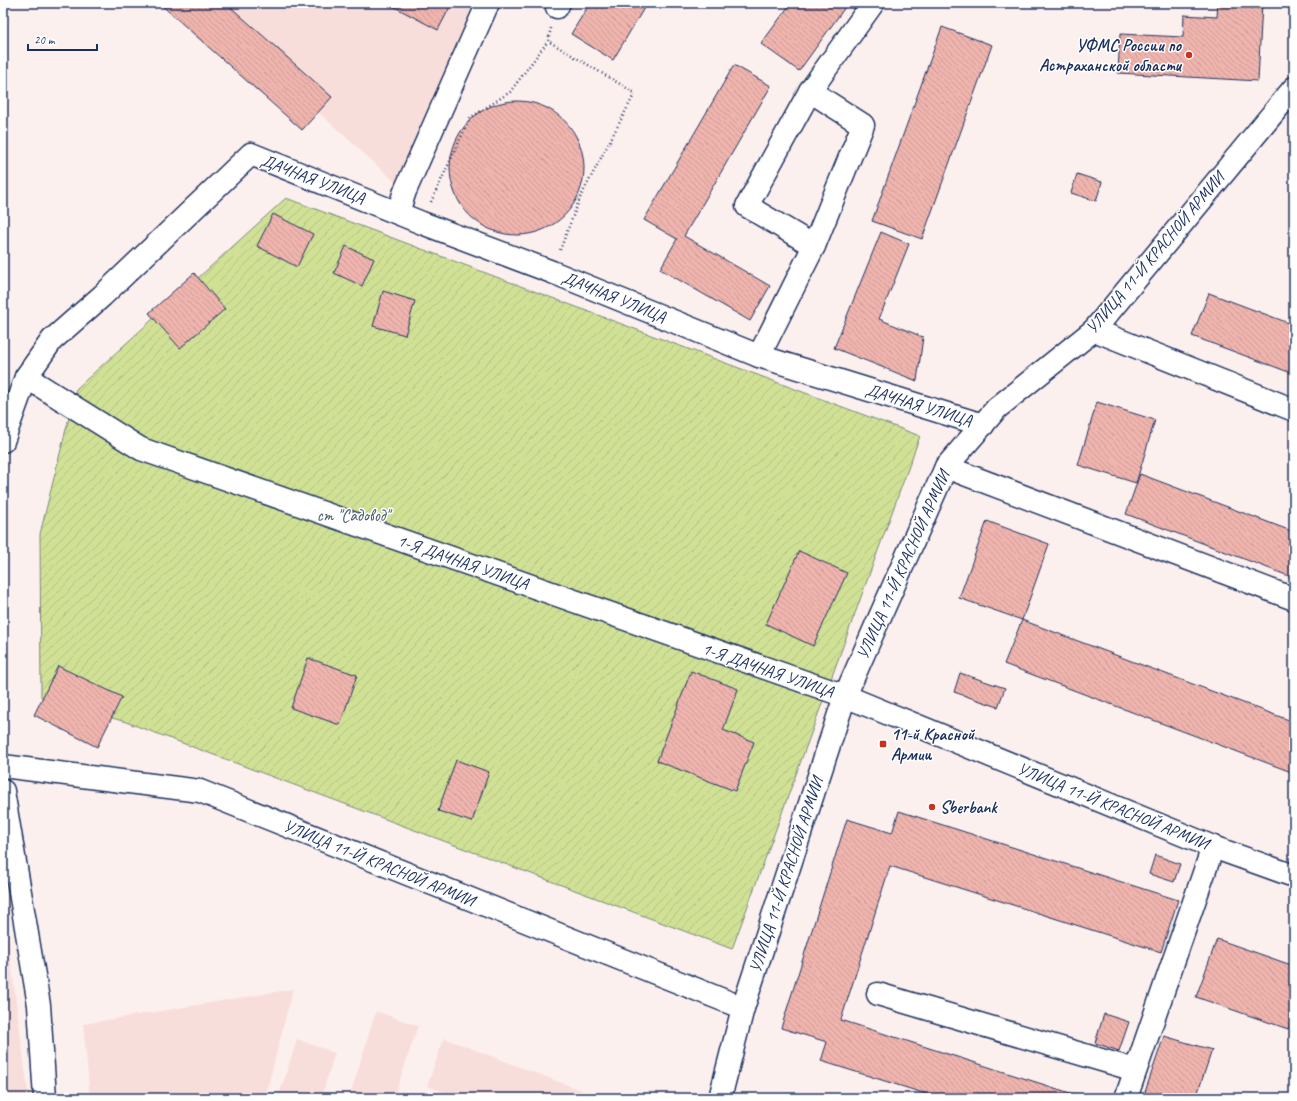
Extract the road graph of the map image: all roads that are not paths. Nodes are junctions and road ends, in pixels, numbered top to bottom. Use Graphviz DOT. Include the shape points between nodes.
graph roads {
  1 [pos="488,3"];
  2 [pos="873,3"];
  3 [pos="1294,88"];
  4 [pos="810,91"];
  5 [pos="398,212"];
  6 [pos="814,246"];
  7 [pos="1094,330"];
  8 [pos="759,356"];
  9 [pos="26,377"];
  10 [pos="1294,410"];
  11 [pos="983,425"];
  12 [pos="3,441"];
  13 [pos="946,467"];
  14 [pos="1294,599"];
  15 [pos="845,696"];
  16 [pos="3,766"];
  17 [pos="3,791"];
  18 [pos="1213,847"];
  19 [pos="1294,876"];
  20 [pos="878,994"];
  21 [pos="743,1008"];
  22 [pos="1135,1070"];
  23 [pos="45,1098"];
  24 [pos="720,1098"];
  25 [pos="1126,1098"];
  1 -- 5 [label="street"];
  2 -- 4 [label="street"];
  3 -- 7 [label="street, УЛИЦА 11-Й КРАСНОЙ АРМИИ"];
  4 -- 6 [label="street" via="863,125"];
  4 -- 6 [label="street" via="746,206"];
  5 -- 8 [label="street, ДАЧНАЯ УЛИЦА"];
  5 -- 9 [label="street, ДАЧНАЯ УЛИЦА" via="251,154 52,340"];
  6 -- 8 [label="street"];
  7 -- 10 [label="street"];
  7 -- 11 [label="street, УЛИЦА 11-Й КРАСНОЙ АРМИИ" via="997,408"];
  8 -- 11 [label="street, ДАЧНАЯ УЛИЦА"];
  9 -- 12 [label="street"];
  9 -- 15 [label="street, 1-Я ДАЧНАЯ УЛИЦА" via="141,449"];
  11 -- 13 [label="street, УЛИЦА 11-Й КРАСНОЙ АРМИИ"];
  13 -- 14 [label="street"];
  13 -- 15 [label="street, УЛИЦА 11-Й КРАСНОЙ АРМИИ"];
  15 -- 18 [label="street, УЛИЦА 11-Й КРАСНОЙ АРМИИ"];
  15 -- 21 [label="street, УЛИЦА 11-Й КРАСНОЙ АРМИИ"];
  16 -- 21 [label="street, УЛИЦА 11-Й КРАСНОЙ АРМИИ" via="200,791"];
  17 -- 23 [label="street" via="39,1005"];
  18 -- 19 [label="street, УЛИЦА 11-Й КРАСНОЙ АРМИИ"];
  18 -- 22 [label="street"];
  20 -- 22 [label="street"];
  21 -- 24 [label="street, УЛИЦА 11-Й КРАСНОЙ АРМИИ"];
  22 -- 25 [label="street"];
}
